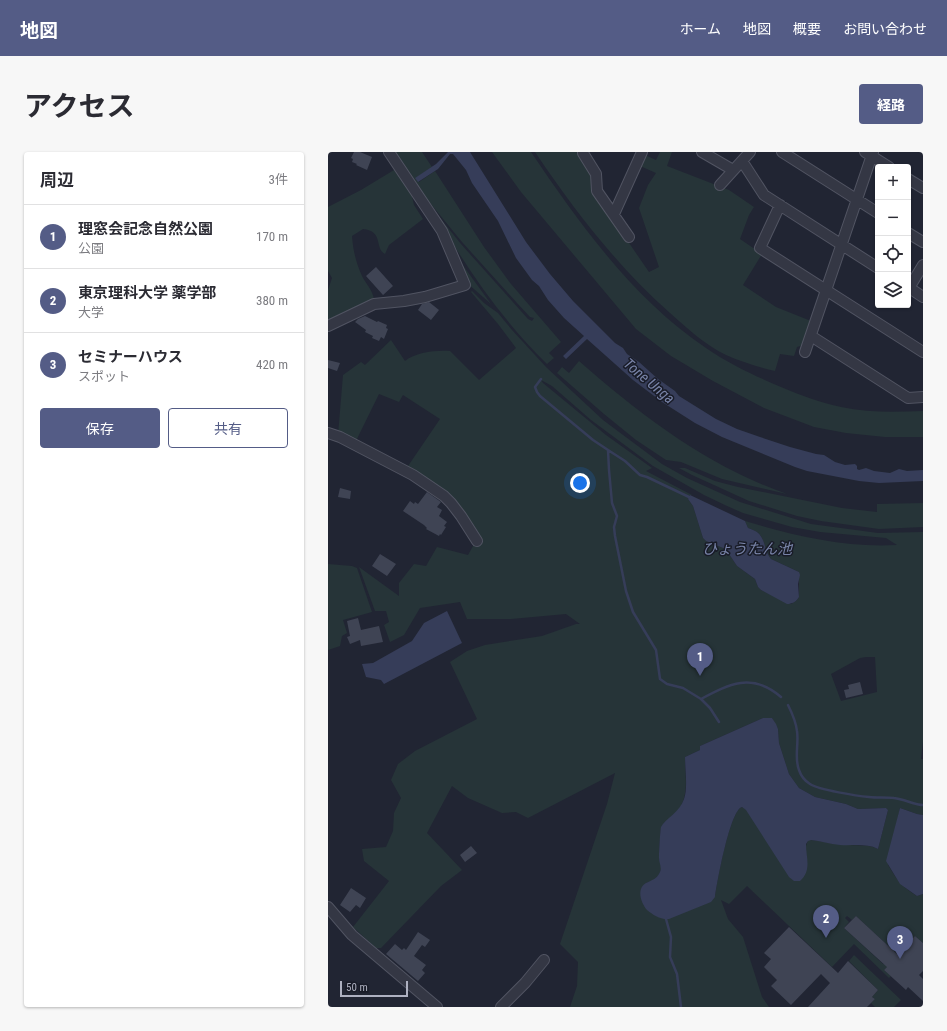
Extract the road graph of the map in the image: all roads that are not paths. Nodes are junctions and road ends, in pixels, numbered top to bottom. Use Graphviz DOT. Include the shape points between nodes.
graph roads {
  1 [pos="389,152"];
  2 [pos="583,152"];
  3 [pos="642,152"];
  4 [pos="702,152"];
  5 [pos="750,152"];
  6 [pos="782,152"];
  7 [pos="870,153"];
  8 [pos="742,161"];
  9 [pos="885,164"];
  10 [pos="733,170"];
  11 [pos="911,181"];
  12 [pos="720,185"];
  13 [pos="923,188"];
  14 [pos="857,200"];
  15 [pos="780,205"];
  16 [pos="875,211"];
  17 [pos="614,214"];
  18 [pos="911,234"];
  19 [pos="629,237"];
  20 [pos="923,242"];
  21 [pos="841,245"];
  22 [pos="923,265"];
  23 [pos="875,266"];
  24 [pos="911,283"];
  25 [pos="826,290"];
  26 [pos="911,290"];
  27 [pos="923,297"];
  28 [pos="328,326"];
  29 [pos="811,336"];
  30 [pos="805,352"];
  31 [pos="923,352"];
  32 [pos="923,397"];
  33 [pos="328,433"];
  34 [pos="477,541"];
  35 [pos="328,907"];
  36 [pos="544,960"];
  37 [pos="437,1007"];
  38 [pos="501,1007"];
  1 -- 28 [label="street" via="442,231 465,285 425,297 374,304"];
  2 -- 17 [label="street" via="596,174 598,191"];
  3 -- 17 [label="street"];
  4 -- 10 [label="street"];
  5 -- 8 [label="street"];
  6 -- 14 [label="street"];
  7 -- 9 [label="street"];
  7 -- 14 [label="street"];
  8 -- 10 [label="street"];
  8 -- 15 [label="street" via="764,195"];
  10 -- 12 [label="street"];
  11 -- 13 [label="street"];
  14 -- 16 [label="street"];
  14 -- 21 [label="street"];
  15 -- 21 [label="street"];
  15 -- 25 [label="street" via="760,248"];
  17 -- 19 [label="street"];
  18 -- 20 [label="street"];
  21 -- 23 [label="street"];
  21 -- 25 [label="street"];
  22 -- 24 [label="street"];
  25 -- 29 [label="street"];
  25 -- 31 [label="street"];
  26 -- 27 [label="street"];
  29 -- 30 [label="street"];
  29 -- 32 [label="street" via="908,398"];
  33 -- 34 [label="street" via="413,475 444,496"];
  35 -- 37 [label="street" via="352,935"];
  36 -- 38 [label="street"];
}
